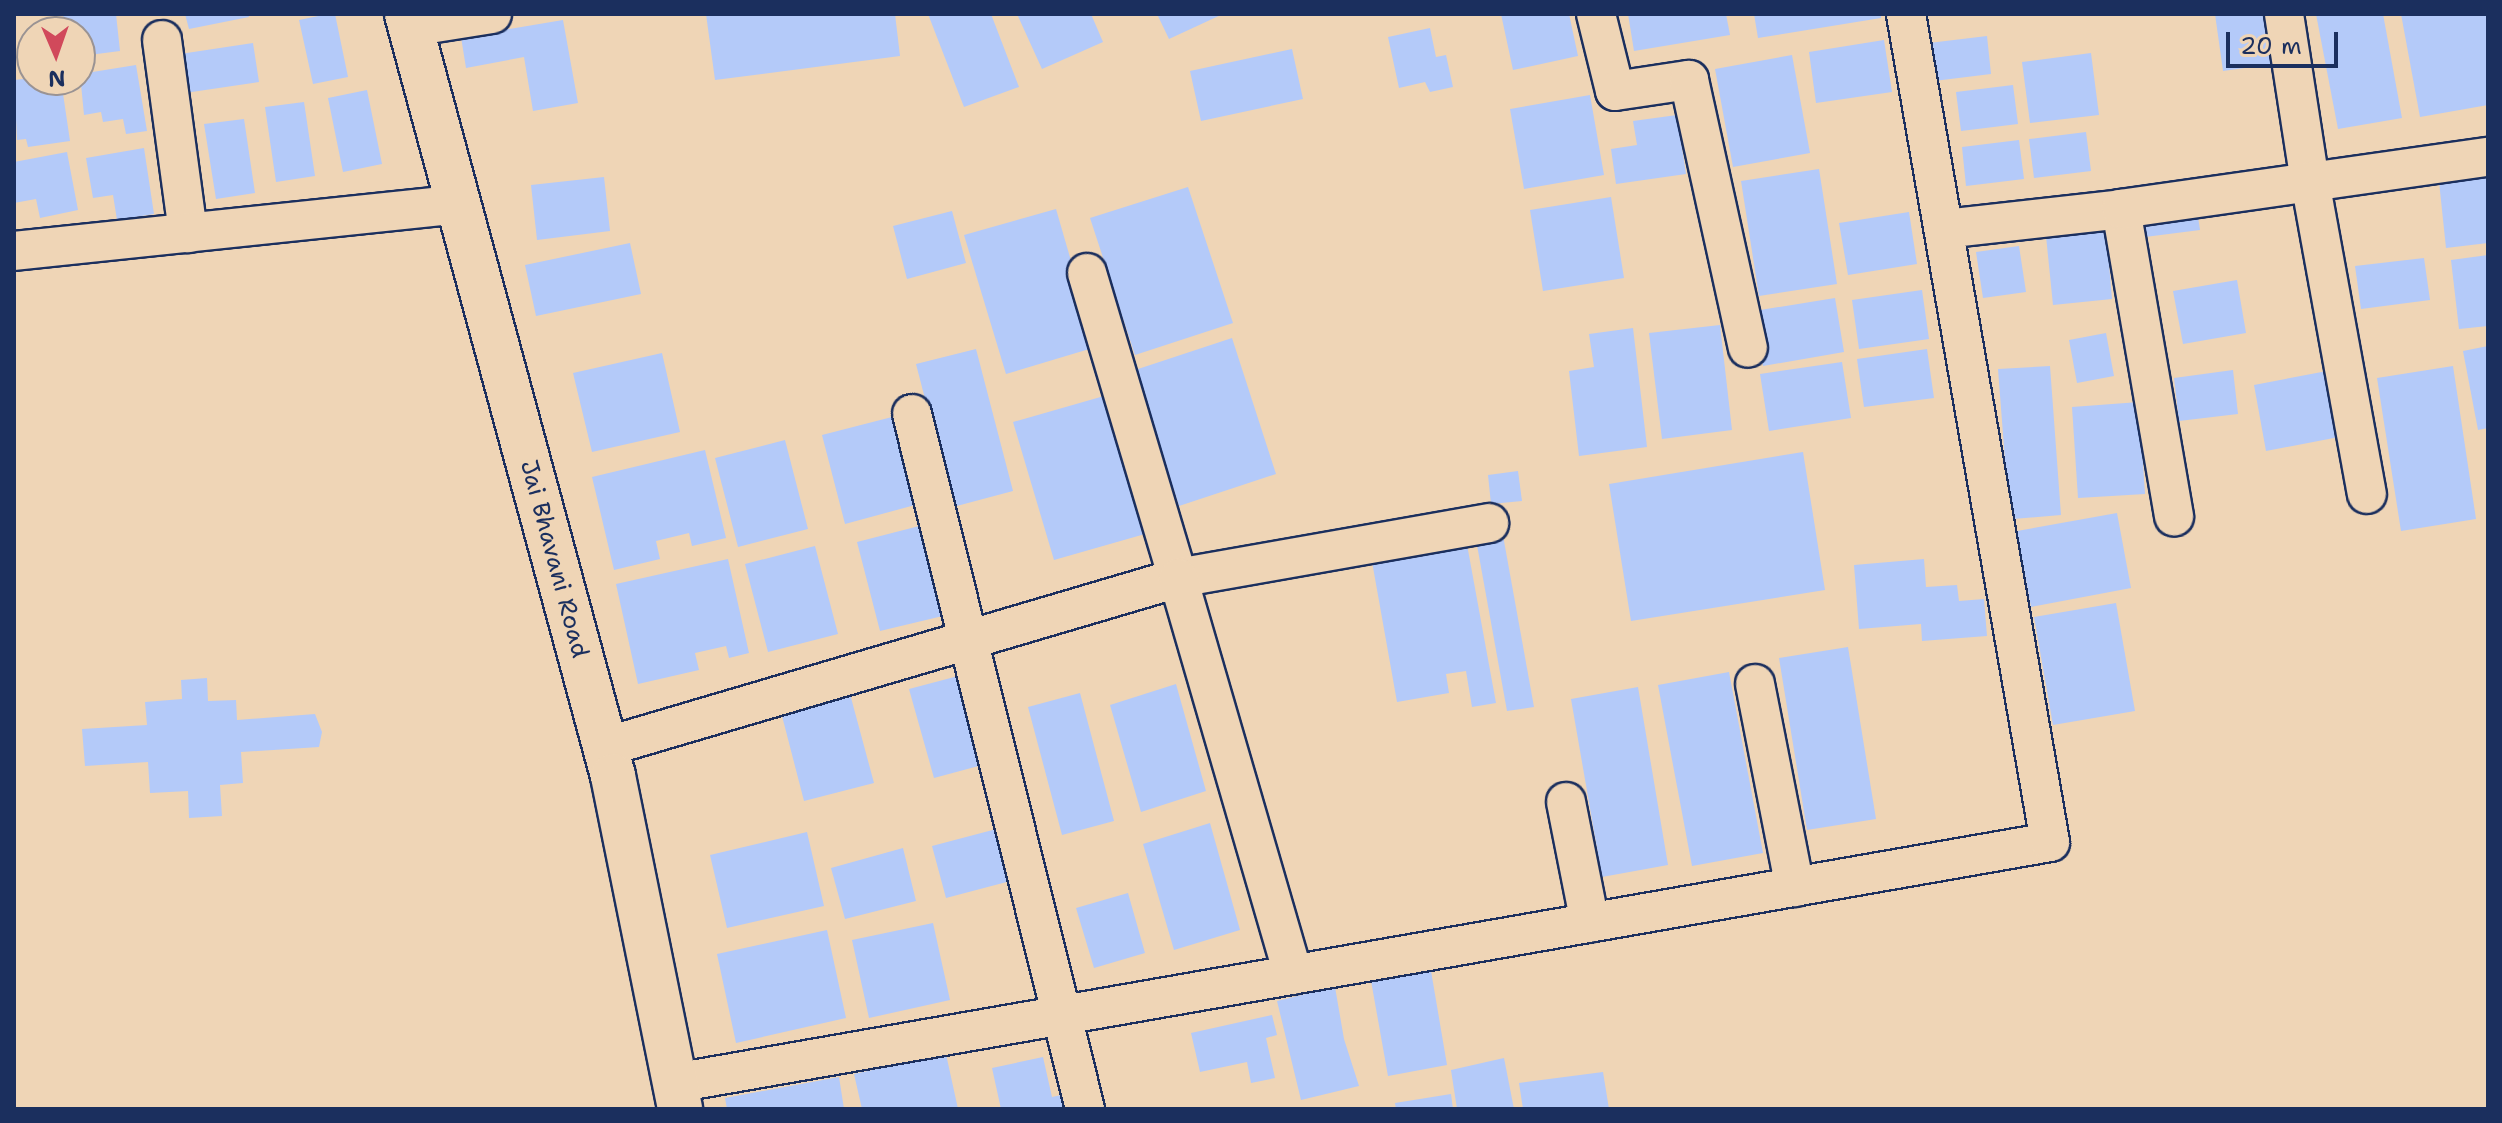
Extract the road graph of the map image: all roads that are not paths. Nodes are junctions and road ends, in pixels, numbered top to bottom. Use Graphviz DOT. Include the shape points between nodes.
graph roads {
  1 [pos="492,14"];
  2 [pos="1596,14"];
  3 [pos="1906,14"];
  4 [pos="2284,14"];
  5 [pos="408,21"];
  6 [pos="162,40"];
  7 [pos="2488,157"];
  8 [pos="2310,181"];
  9 [pos="458,204"];
  10 [pos="2121,209"];
  11 [pos="1944,229"];
  12 [pos="188,233"];
  13 [pos="14,251"];
  14 [pos="1087,273"];
  15 [pos="1748,348"];
  16 [pos="912,414"];
  17 [pos="2367,494"];
  18 [pos="2174,516"];
  19 [pos="1489,523"];
  20 [pos="1178,578"];
  21 [pos="969,640"];
  22 [pos="1755,684"];
  23 [pos="605,747"];
  24 [pos="1566,802"];
  25 [pos="1795,887"];
  26 [pos="1590,923"];
  27 [pos="1293,975"];
  28 [pos="1062,1015"];
  29 [pos="677,1096"];
  30 [pos="1085,1109"];
  1 -- 5 [label="street"];
  2 -- 15 [label="street" via="1615,91 1689,80"];
  3 -- 11 [label="street"];
  4 -- 8 [label="street"];
  5 -- 9 [label="street, Jai Bhavani Road"];
  6 -- 12 [label="street"];
  7 -- 8 [label="street"];
  8 -- 10 [label="street"];
  8 -- 17 [label="street"];
  9 -- 12 [label="street"];
  9 -- 23 [label="street, Jai Bhavani Road"];
  10 -- 11 [label="street"];
  10 -- 18 [label="street"];
  11 -- 25 [label="street" via="2050,842"];
  12 -- 13 [label="street"];
  14 -- 20 [label="street"];
  16 -- 21 [label="street"];
  19 -- 20 [label="street"];
  20 -- 21 [label="street"];
  20 -- 27 [label="street"];
  21 -- 23 [label="street"];
  21 -- 28 [label="street"];
  22 -- 25 [label="street"];
  23 -- 29 [label="street, Jai Bhavani Road"];
  24 -- 26 [label="street"];
  25 -- 26 [label="street"];
  26 -- 27 [label="street"];
  27 -- 28 [label="street"];
  28 -- 29 [label="street"];
  28 -- 30 [label="street"];
}
